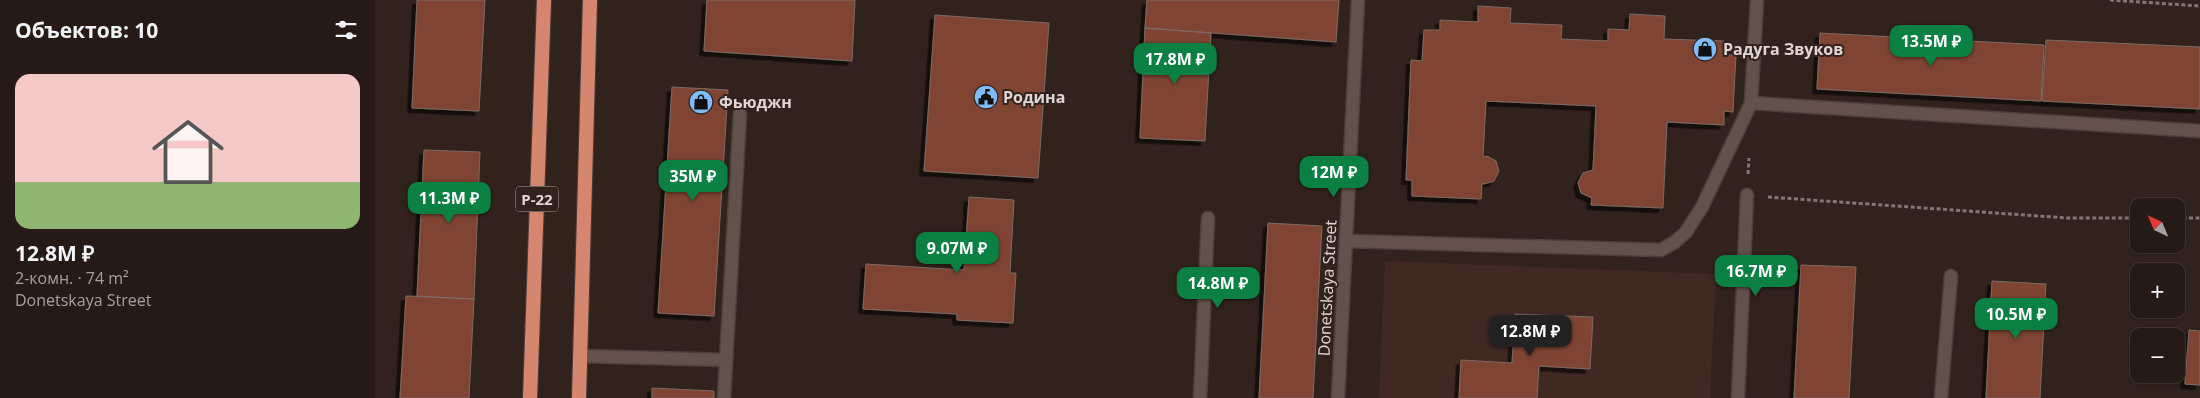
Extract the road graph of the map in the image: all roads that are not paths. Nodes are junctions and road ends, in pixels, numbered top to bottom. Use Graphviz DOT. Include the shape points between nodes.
graph roads {
  1 [pos="544,0"];
  2 [pos="590,0"];
  3 [pos="1358,0"];
  4 [pos="1757,0"];
  5 [pos="1751,103"];
  6 [pos="740,114"];
  7 [pos="2200,132"];
  8 [pos="1747,195"];
  9 [pos="1208,218"];
  10 [pos="1346,241"];
  11 [pos="1951,276"];
  12 [pos="580,356"];
  13 [pos="726,360"];
  14 [pos="530,398"];
  15 [pos="579,398"];
  16 [pos="724,398"];
  17 [pos="1200,398"];
  18 [pos="1338,398"];
  19 [pos="1738,398"];
  20 [pos="1941,398"];
  1 -- 14 [label="highway, Р-22"];
  2 -- 12 [label="highway"];
  3 -- 10 [label="street, Donetskaya Street"];
  4 -- 5 [label="street"];
  5 -- 7 [label="street"];
  5 -- 10 [label="street" via="1703,207 1686,232 1661,250"];
  6 -- 13 [label="street"];
  8 -- 19 [label="street"];
  9 -- 17 [label="street"];
  10 -- 18 [label="street, Donetskaya Street"];
  11 -- 20 [label="street"];
  12 -- 13 [label="street"];
  12 -- 15 [label="highway"];
  13 -- 16 [label="street"];
}
